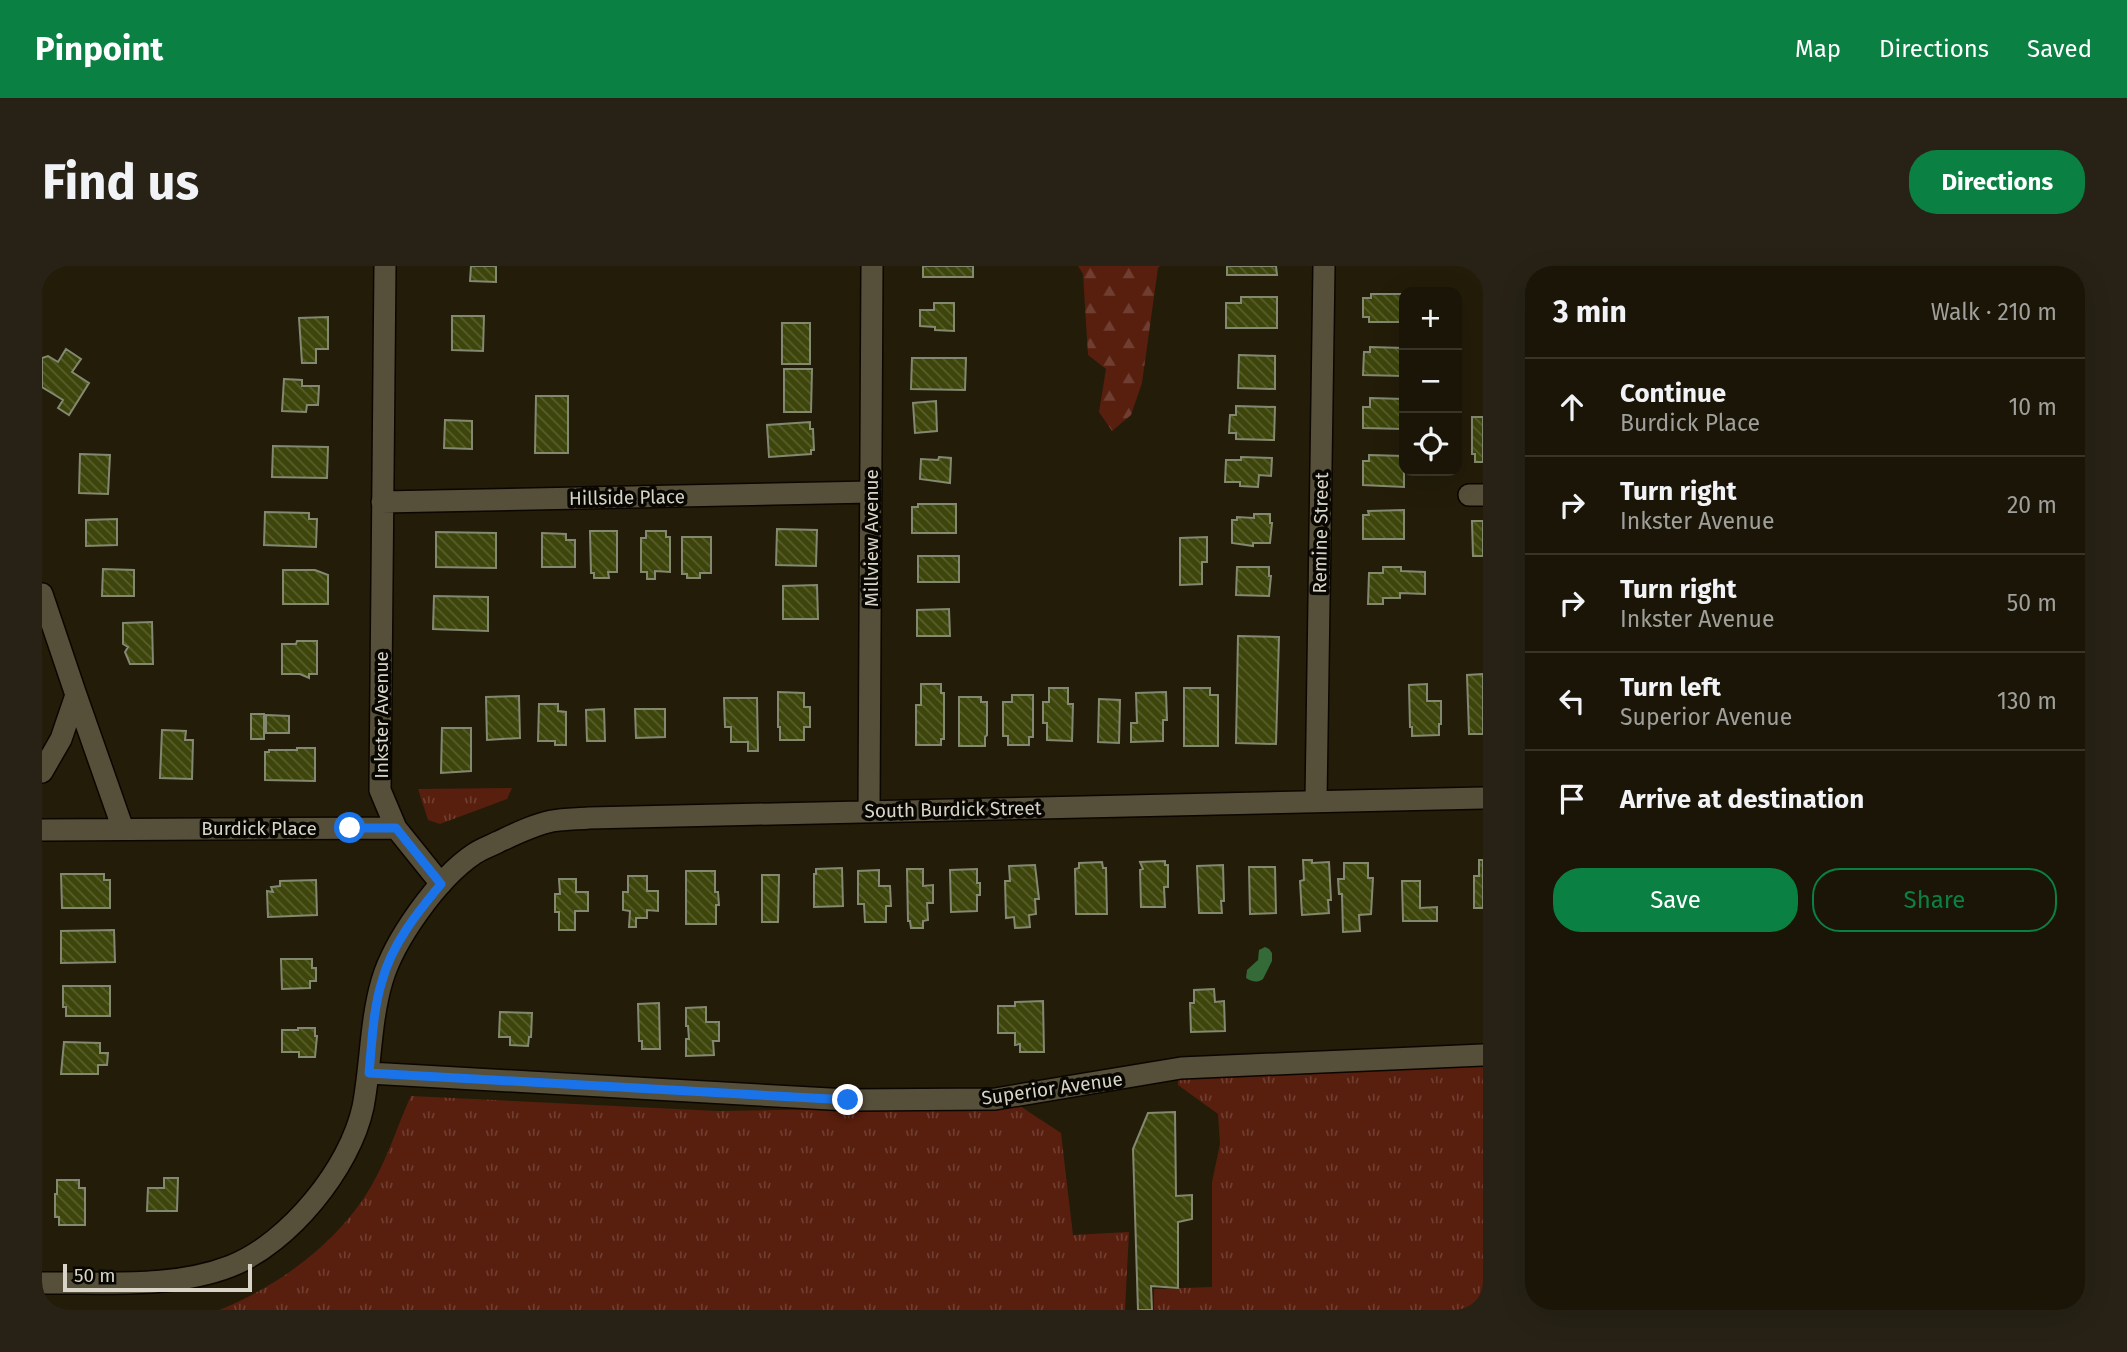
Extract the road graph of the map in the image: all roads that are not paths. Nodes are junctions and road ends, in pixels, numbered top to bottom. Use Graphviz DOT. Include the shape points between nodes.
graph roads {
  1 [pos="385,266"];
  2 [pos="872,266"];
  3 [pos="1324,266"];
  4 [pos="871,492"];
  5 [pos="382,502"];
  6 [pos="42,594"];
  7 [pos="76,695"];
  8 [pos="42,772"];
  9 [pos="1483,798"];
  10 [pos="1316,801"];
  11 [pos="869,810"];
  12 [pos="396,828"];
  13 [pos="123,829"];
  14 [pos="42,830"];
  15 [pos="441,884"];
  16 [pos="1483,1055"];
  17 [pos="369,1073"];
  18 [pos="42,1283"];
  1 -- 5 [label="street, Inkster Avenue"];
  2 -- 4 [label="street, Millview Avenue"];
  3 -- 10 [label="street, Remine Street"];
  4 -- 5 [label="street, Hillside Place"];
  4 -- 11 [label="street, Millview Avenue"];
  5 -- 12 [label="street, Inkster Avenue" via="380,790"];
  6 -- 7 [label="street"];
  7 -- 8 [label="street" via="61,739"];
  7 -- 13 [label="street"];
  9 -- 10 [label="street, South Burdick Street"];
  10 -- 11 [label="street, South Burdick Street"];
  11 -- 15 [label="street, South Burdick Street" via="552,821 474,853"];
  12 -- 13 [label="street, Burdick Place"];
  12 -- 15 [label="street, Inkster Avenue"];
  13 -- 14 [label="street, Burdick Place"];
  15 -- 17 [label="street" via="390,958 376,1006"];
  16 -- 17 [label="street, Superior Avenue" via="1181,1068 995,1099 848,1100"];
  17 -- 18 [label="street" via="362,1111 338,1166 318,1195 261,1250 234,1265 191,1277 154,1282"];
}
